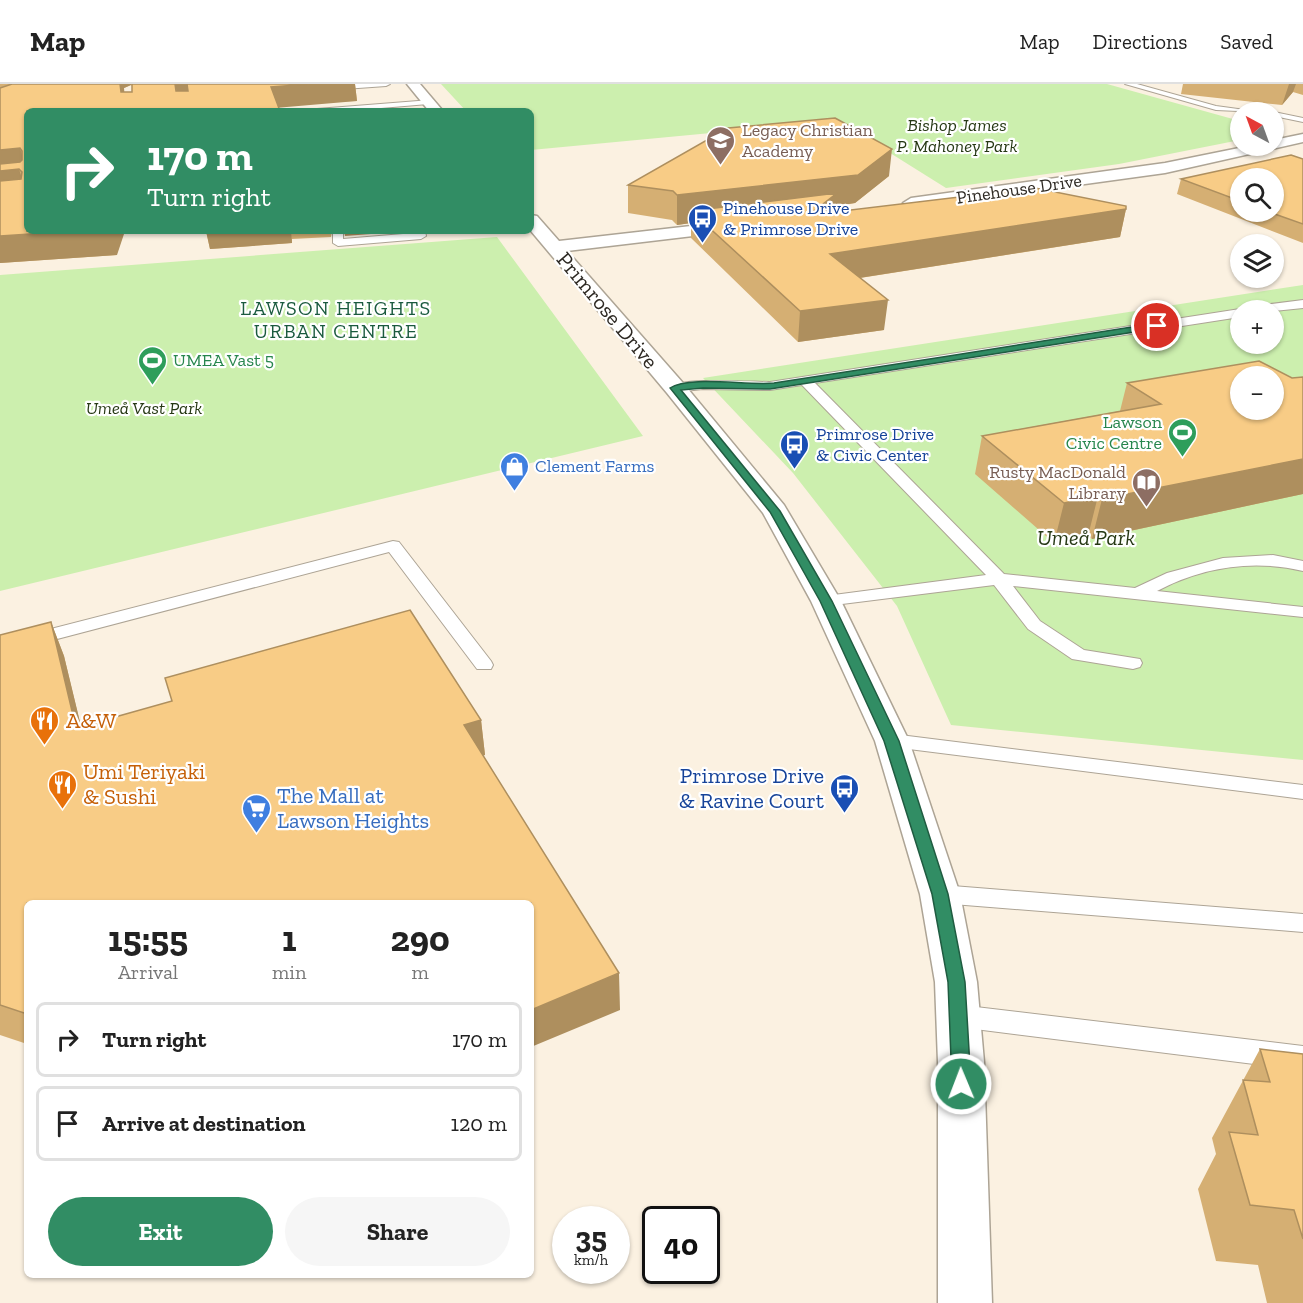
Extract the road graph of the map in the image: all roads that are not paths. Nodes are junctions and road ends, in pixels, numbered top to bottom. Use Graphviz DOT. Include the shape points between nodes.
graph roads {
  1 [pos="386,84"];
  2 [pos="413,84"];
  3 [pos="1129,84"];
  4 [pos="317,89"];
  5 [pos="432,106"];
  6 [pos="384,108"];
  7 [pos="1230,109"];
  8 [pos="1284,116"];
  9 [pos="1303,120"];
  10 [pos="1303,138"];
  11 [pos="1284,142"];
  12 [pos="1230,154"];
  13 [pos="890,206"];
  14 [pos="534,223"];
  15 [pos="748,224"];
  16 [pos="338,234"];
  17 [pos="421,234"];
  18 [pos="555,247"];
  19 [pos="1303,303"];
  20 [pos="1284,306"];
  21 [pos="1230,315"];
  22 [pos="806,381"];
  23 [pos="675,388"];
  24 [pos="1303,566"];
  25 [pos="999,579"];
  26 [pos="1139,593"];
  27 [pos="826,601"];
  28 [pos="1303,612"];
  29 [pos="0,648"];
  30 [pos="1133,663"];
  31 [pos="484,665"];
  32 [pos="892,741"];
  33 [pos="1303,792"];
  34 [pos="940,894"];
  35 [pos="1303,923"];
  36 [pos="959,1016"];
  37 [pos="1303,1058"];
  38 [pos="965,1303"];
  1 -- 4 [label="lane"];
  2 -- 5 [label="street"];
  3 -- 7 [label="lane"];
  5 -- 6 [label="lane"];
  8 -- 9 [label="lane"];
  10 -- 11 [label="street"];
  12 -- 13 [label="street, Pinehouse Drive" via="1165,168"];
  14 -- 18 [label="street, Primrose Drive"];
  15 -- 18 [label="street"];
  16 -- 17 [label="lane" via="338,243"];
  18 -- 23 [label="street, Primrose Drive"];
  19 -- 20 [label="lane"];
  21 -- 22 [label="lane"];
  22 -- 23 [label="lane" via="770,386"];
  22 -- 25 [label="lane"];
  23 -- 27 [label="street, Primrose Drive" via="774,511"];
  24 -- 26 [label="lane" via="1287,560 1230,561 1178,574"];
  25 -- 26 [label="lane"];
  25 -- 27 [label="lane"];
  25 -- 30 [label="lane" via="1034,624 1079,655"];
  26 -- 28 [label="lane"];
  27 -- 32 [label="street, Primrose Drive"];
  29 -- 31 [label="lane" via="393,546"];
  32 -- 33 [label="lane"];
  32 -- 34 [label="street, Primrose Drive"];
  34 -- 35 [label="lane"];
  34 -- 36 [label="street, Primrose Drive" via="957,982"];
  36 -- 37 [label="lane"];
  36 -- 38 [label="street, Primrose Drive"];
}
